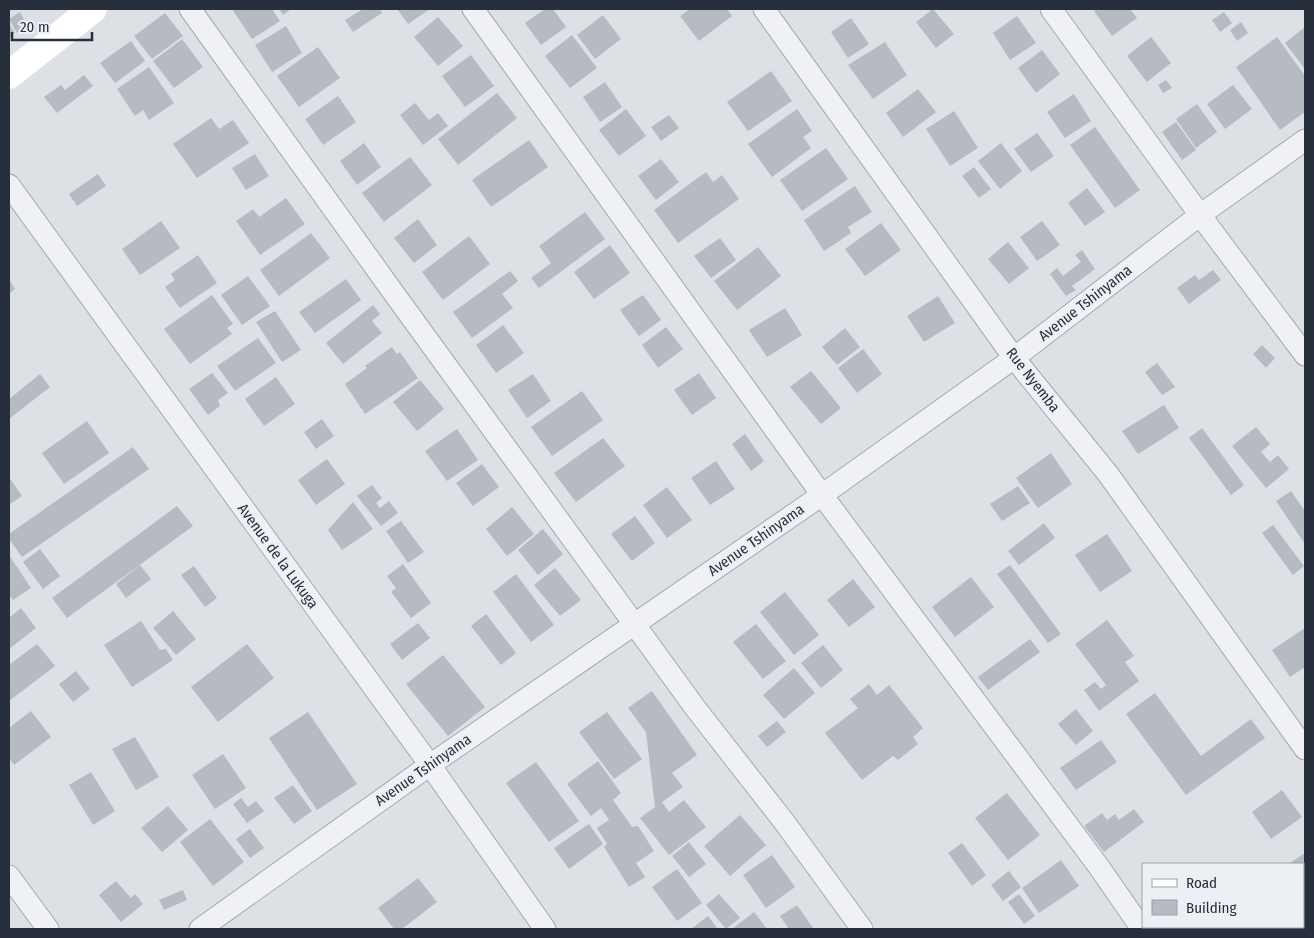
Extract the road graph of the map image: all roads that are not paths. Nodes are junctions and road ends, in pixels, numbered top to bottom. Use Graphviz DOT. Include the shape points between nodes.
graph roads {
  1 [pos="93,9"];
  2 [pos="190,9"];
  3 [pos="473,9"];
  4 [pos="764,9"];
  5 [pos="1051,9"];
  6 [pos="9,75"];
  7 [pos="1305,140"];
  8 [pos="9,185"];
  9 [pos="1200,215"];
  10 [pos="1305,355"];
  11 [pos="1014,358"];
  12 [pos="822,494"];
  13 [pos="635,624"];
  14 [pos="1305,749"];
  15 [pos="430,764"];
  16 [pos="9,876"];
  17 [pos="48,929"];
  18 [pos="200,929"];
  19 [pos="545,929"];
  20 [pos="862,929"];
  21 [pos="1142,929"];
  1 -- 6 [label="street"];
  2 -- 13 [label="street"];
  3 -- 12 [label="street"];
  4 -- 11 [label="street, Rue Nyemba"];
  5 -- 9 [label="street"];
  7 -- 9 [label="street, Avenue Tshinyama"];
  8 -- 15 [label="street, Avenue de la Lukuga"];
  9 -- 10 [label="street"];
  9 -- 11 [label="street, Avenue Tshinyama"];
  11 -- 12 [label="street, Avenue Tshinyama"];
  11 -- 14 [label="street, Rue Nyemba" via="1108,474"];
  12 -- 13 [label="street, Avenue Tshinyama"];
  12 -- 21 [label="street"];
  13 -- 15 [label="street, Avenue Tshinyama"];
  13 -- 20 [label="street"];
  15 -- 18 [label="street, Avenue Tshinyama"];
  15 -- 19 [label="street, Avenue de la Lukuga"];
  16 -- 17 [label="street"];
}
